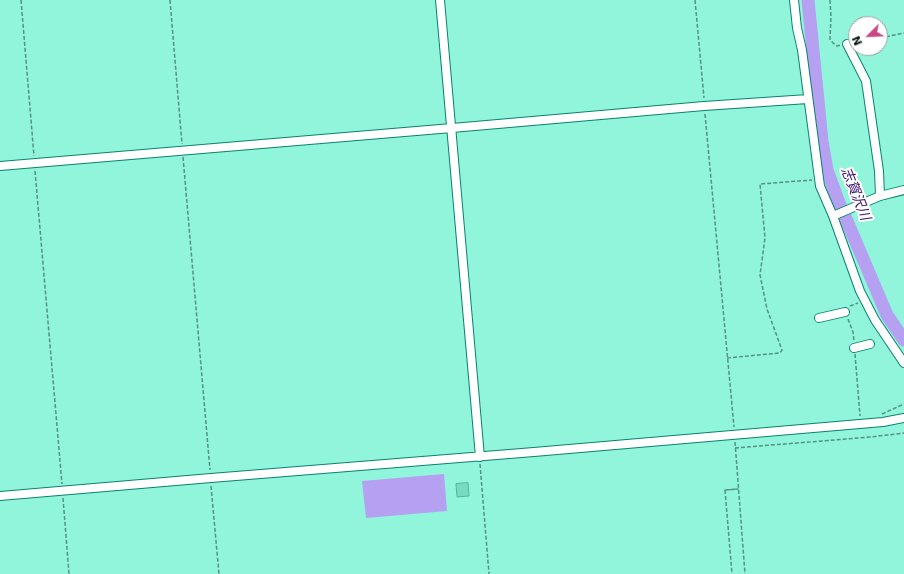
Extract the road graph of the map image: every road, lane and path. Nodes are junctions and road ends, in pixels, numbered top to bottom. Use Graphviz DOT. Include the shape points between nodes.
graph roads {
  1 [pos="21,0"];
  2 [pos="170,0"];
  3 [pos="440,0"];
  4 [pos="695,0"];
  5 [pos="794,0"];
  6 [pos="830,0"];
  7 [pos="904,33"];
  8 [pos="888,36"];
  9 [pos="847,44"];
  10 [pos="808,98"];
  11 [pos="704,106"];
  12 [pos="452,128"];
  13 [pos="183,150"];
  14 [pos="35,163"];
  15 [pos="0,166"];
  16 [pos="820,186"];
  17 [pos="904,190"];
  18 [pos="880,196"];
  19 [pos="832,216"];
  20 [pos="845,312"];
  21 [pos="819,318"];
  22 [pos="870,344"];
  23 [pos="854,348"];
  24 [pos="727,358"];
  25 [pos="904,363"];
  26 [pos="904,418"];
  27 [pos="904,433"];
  28 [pos="734,435"];
  29 [pos="735,448"];
  30 [pos="480,456"];
  31 [pos="210,478"];
  32 [pos="738,489"];
  33 [pos="62,491"];
  34 [pos="0,496"];
  35 [pos="69,574"];
  36 [pos="219,574"];
  37 [pos="489,574"];
  38 [pos="732,574"];
  39 [pos="745,574"];
  1 -- 14 [label="path"];
  2 -- 13 [label="path"];
  3 -- 12 [label="street"];
  4 -- 11 [label="path"];
  5 -- 10 [label="street"];
  6 -- 9 [label="path" via="830,39 837,46"];
  7 -- 8 [label="path"];
  9 -- 18 [label="street" via="866,81 879,171"];
  10 -- 11 [label="street"];
  10 -- 16 [label="street"];
  11 -- 12 [label="street"];
  11 -- 24 [label="path"];
  12 -- 13 [label="street"];
  12 -- 30 [label="street"];
  13 -- 14 [label="street"];
  13 -- 31 [label="path"];
  14 -- 15 [label="street"];
  14 -- 33 [label="path"];
  16 -- 19 [label="street"];
  16 -- 24 [label="path" via="812,180 760,184 765,238 760,276 767,309 782,350 780,353"];
  17 -- 18 [label="street"];
  18 -- 19 [label="street"];
  19 -- 25 [label="street" via="860,291 875,320"];
  20 -- 21 [label="street"];
  22 -- 23 [label="street"];
  24 -- 28 [label="path"];
  26 -- 28 [label="street"];
  27 -- 29 [label="path"];
  28 -- 29 [label="path"];
  28 -- 30 [label="street"];
  29 -- 32 [label="path"];
  30 -- 31 [label="street"];
  30 -- 37 [label="path"];
  31 -- 33 [label="street"];
  31 -- 36 [label="path"];
  32 -- 38 [label="path" via="725,490"];
  32 -- 39 [label="path"];
  33 -- 34 [label="street"];
  33 -- 35 [label="path"];
}
